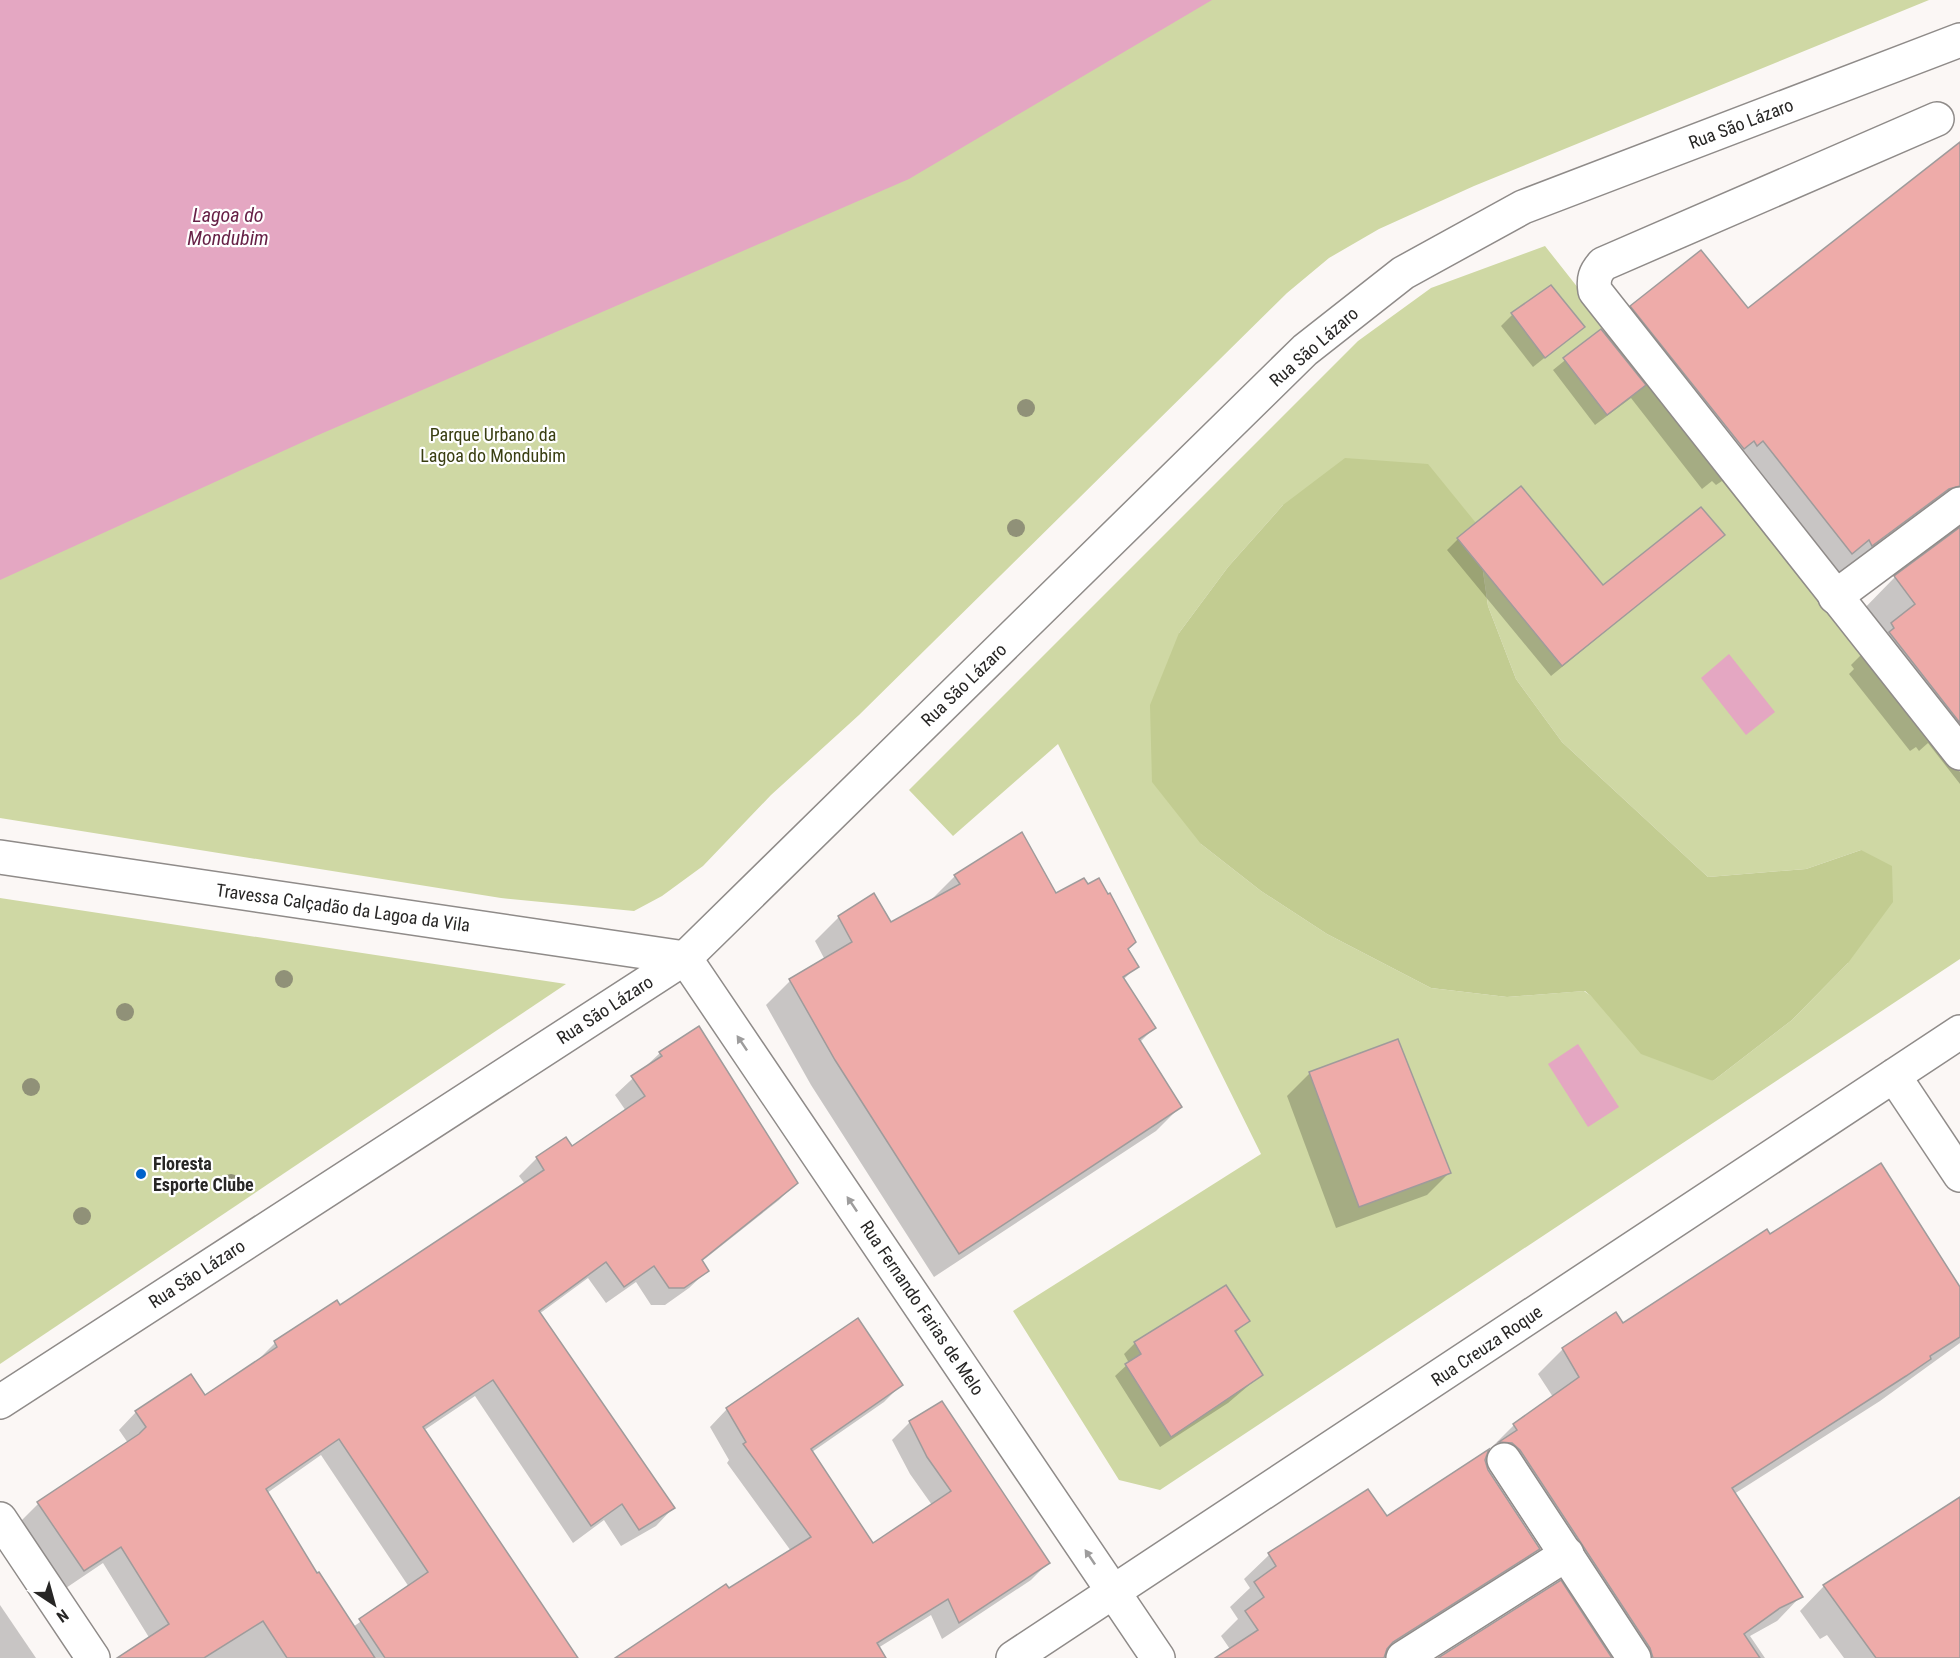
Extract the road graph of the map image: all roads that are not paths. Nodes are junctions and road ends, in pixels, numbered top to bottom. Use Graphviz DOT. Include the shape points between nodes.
graph roads {
  1 [pos="1960,40"];
  2 [pos="1937,119"];
  3 [pos="1960,504"];
  4 [pos="1835,597"];
  5 [pos="1960,753"];
  6 [pos="0,857"];
  7 [pos="685,958"];
  8 [pos="1960,1032"];
  9 [pos="1894,1076"];
  10 [pos="1960,1175"];
  11 [pos="0,1402"];
  12 [pos="1504,1460"];
  13 [pos="0,1519"];
  14 [pos="1567,1554"];
  15 [pos="1114,1593"];
  16 [pos="93,1658"];
  17 [pos="1013,1658"];
  18 [pos="1158,1658"];
  19 [pos="1403,1658"];
  20 [pos="1634,1658"];
  1 -- 7 [label="street, Rua São Lázaro" via="1523,207 1403,273 1305,350"];
  2 -- 4 [label="street" via="1604,264 1593,282 1595,291"];
  3 -- 4 [label="street"];
  4 -- 5 [label="street"];
  6 -- 7 [label="street, Travessa Calçadão da Lagoa da Vila"];
  7 -- 11 [label="street, Rua São Lázaro"];
  15 -- 7 [label="street, Rua Fernando Farias de Melo, one-way"];
  8 -- 9 [label="street, Rua Creuza Roque"];
  9 -- 10 [label="street"];
  9 -- 15 [label="street, Rua Creuza Roque"];
  12 -- 14 [label="street"];
  13 -- 16 [label="street"];
  14 -- 19 [label="street"];
  14 -- 20 [label="street"];
  15 -- 17 [label="street, Rua Creuza Roque"];
  15 -- 18 [label="street, Rua Fernando Farias de Melo"];
}
